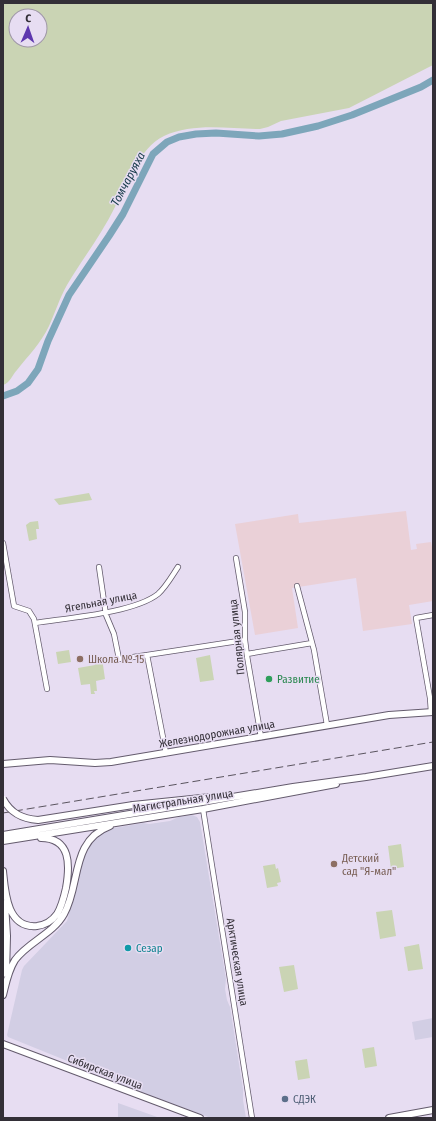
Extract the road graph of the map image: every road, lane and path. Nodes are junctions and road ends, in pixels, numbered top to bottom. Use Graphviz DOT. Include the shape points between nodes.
graph roads {
  1 [pos="3,543"];
  2 [pos="236,558"];
  3 [pos="99,567"];
  4 [pos="178,567"];
  5 [pos="297,586"];
  6 [pos="106,612"];
  7 [pos="433,615"];
  8 [pos="35,623"];
  9 [pos="245,640"];
  10 [pos="312,643"];
  11 [pos="247,654"];
  12 [pos="147,655"];
  13 [pos="47,689"];
  14 [pos="432,712"];
  15 [pos="327,725"];
  16 [pos="261,737"];
  17 [pos="166,753"];
  18 [pos="3,764"];
  19 [pos="433,766"];
  20 [pos="366,777"];
  21 [pos="294,787"];
  22 [pos="3,799"];
  23 [pos="203,809"];
  24 [pos="127,821"];
  25 [pos="4,839"];
  26 [pos="3,871"];
  27 [pos="5,890"];
  28 [pos="3,996"];
  29 [pos="3,1044"];
  30 [pos="433,1110"];
  31 [pos="200,1118"];
  32 [pos="252,1118"];
  33 [pos="389,1118"];
  1 -- 8 [label="street" via="14,606 29,611"];
  2 -- 9 [label="street, Полярная улица" via="245,612"];
  3 -- 6 [label="street"];
  4 -- 6 [label="street, Ягельная улица" via="162,590 151,599"];
  5 -- 10 [label="street"];
  6 -- 8 [label="street, Ягельная улица"];
  6 -- 12 [label="street" via="120,659"];
  7 -- 14 [label="street" via="416,618"];
  8 -- 13 [label="street"];
  9 -- 11 [label="street, Полярная улица"];
  9 -- 12 [label="street"];
  10 -- 11 [label="street"];
  10 -- 15 [label="street"];
  11 -- 16 [label="street, Полярная улица"];
  12 -- 17 [label="street"];
  14 -- 15 [label="main road, Железнодорожная улица" via="389,715"];
  15 -- 16 [label="main road, Железнодорожная улица"];
  16 -- 17 [label="main road, Железнодорожная улица"];
  17 -- 18 [label="main road, Железнодорожная улица" via="102,763 50,760"];
  19 -- 20 [label="main road, Магистральная улица"];
  20 -- 21 [label="main road, Магистральная улица"];
  20 -- 23 [label="main road, Магистральная улица"];
  21 -- 22 [label="main road, bridge" via="133,805 38,820 18,816"];
  21 -- 25 [label="main road, Магистральная улица"];
  23 -- 24 [label="main road, Магистральная улица"];
  23 -- 32 [label="street, Арктическая улица"];
  24 -- 25 [label="main road, Магистральная улица"];
  24 -- 28 [label="main road" via="97,832 85,845 64,915 16,960 10,969"];
  25 -- 27 [label="main road" via="42,838 56,841 66,854 68,869 65,893 58,913 41,926 28,926 18,921 12,912"];
  26 -- 27 [label="main road"];
  27 -- 28 [label="main road" via="7,949"];
  29 -- 31 [label="main road, Сибирская улица"];
  30 -- 33 [label="main road"];
}
